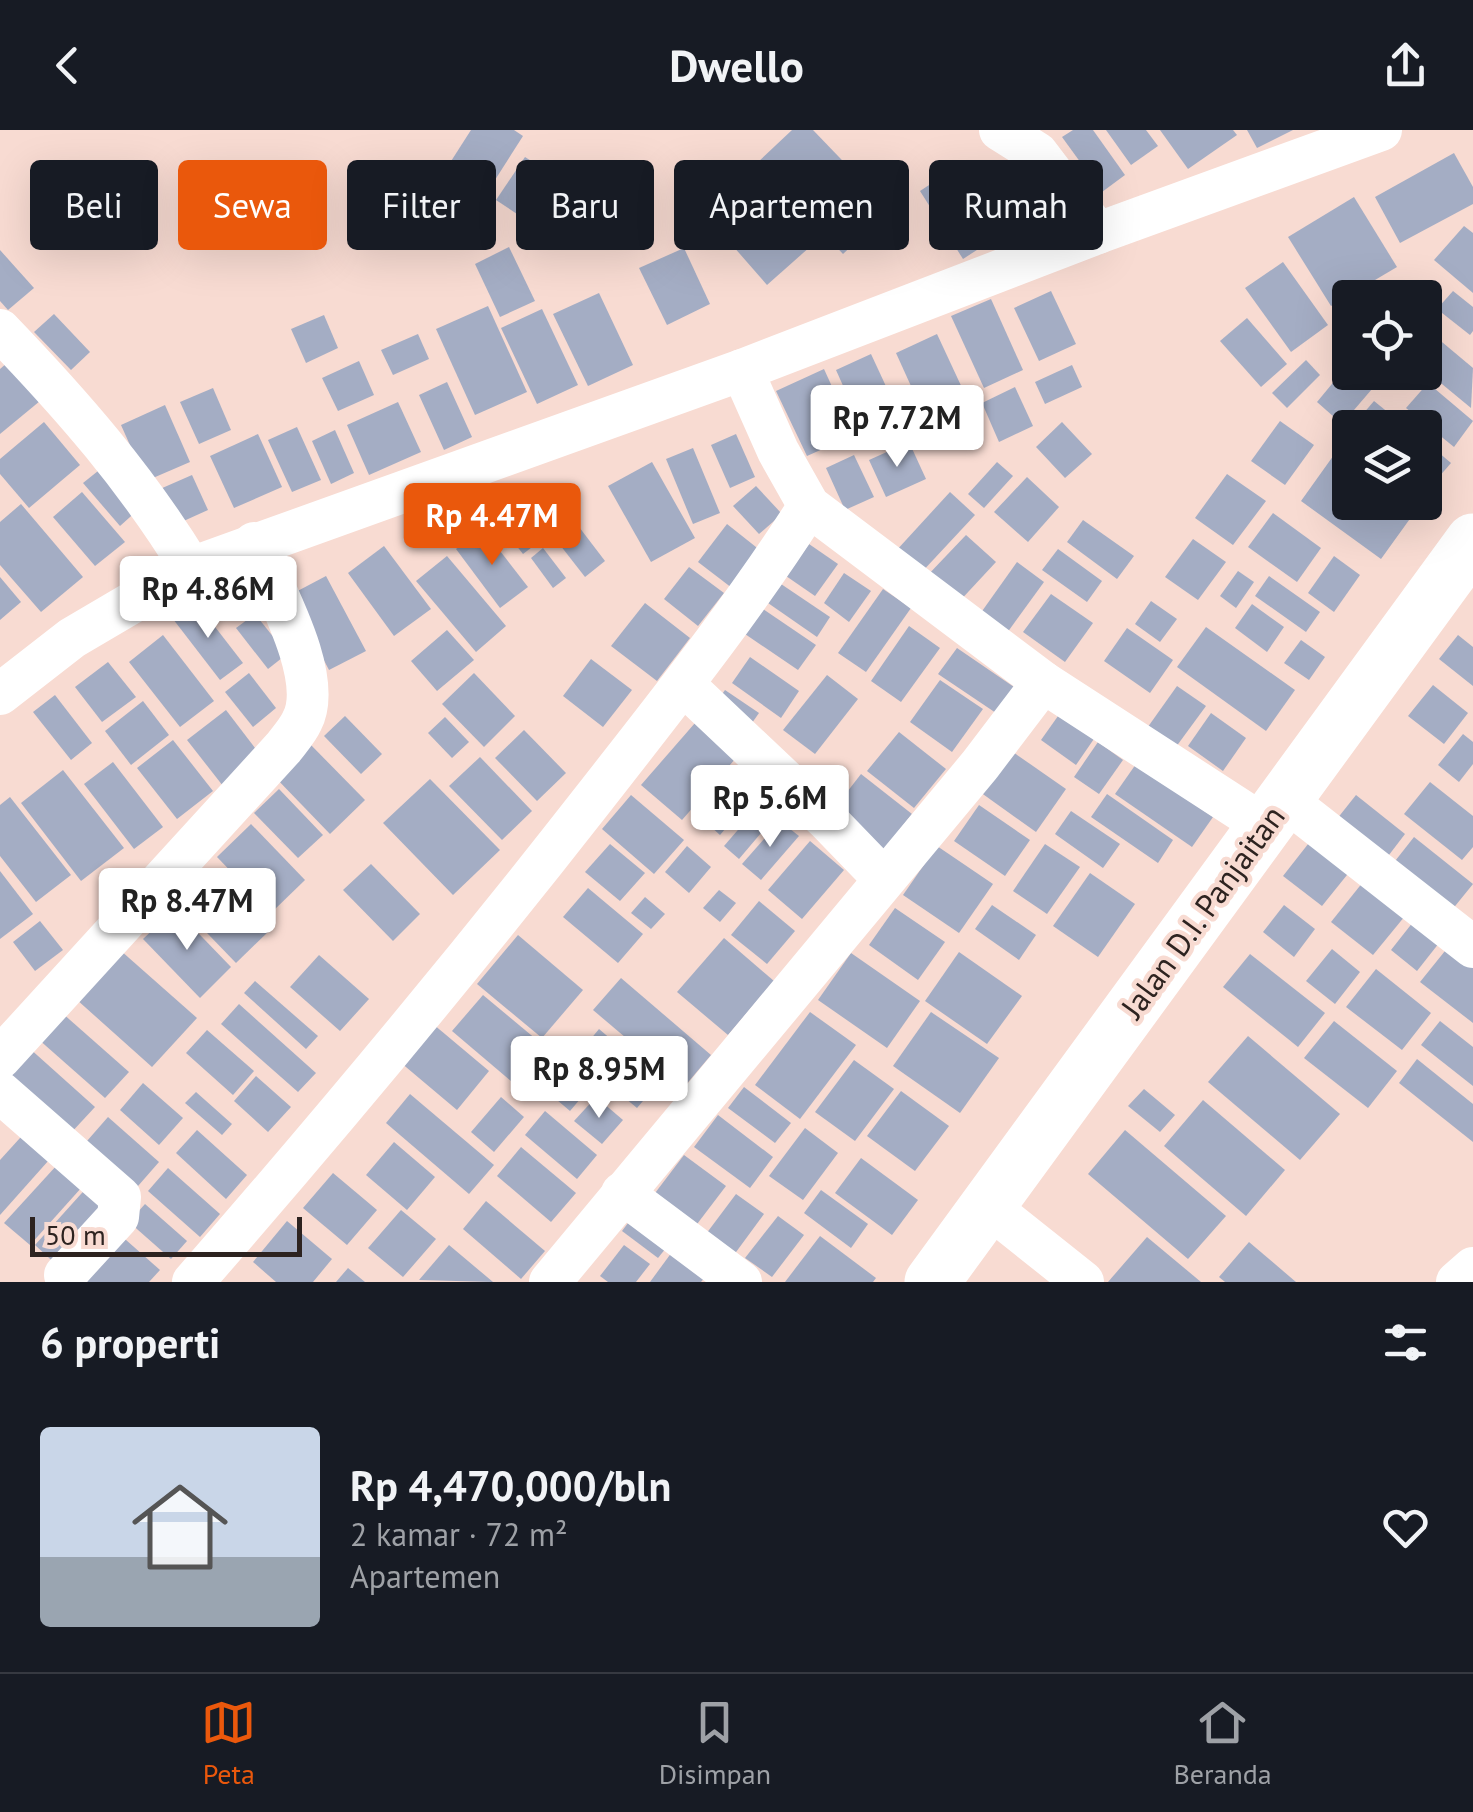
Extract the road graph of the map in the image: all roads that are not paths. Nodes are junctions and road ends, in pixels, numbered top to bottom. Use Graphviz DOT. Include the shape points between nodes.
graph roads {
  1 [pos="1000,130"];
  2 [pos="1381,130"];
  3 [pos="1049,142"];
  4 [pos="1103,232"];
  5 [pos="1056,250"];
  6 [pos="0,330"];
  7 [pos="742,370"];
  8 [pos="809,506"];
  9 [pos="1473,541"];
  10 [pos="254,543"];
  11 [pos="191,568"];
  12 [pos="1043,682"];
  13 [pos="684,685"];
  14 [pos="0,694"];
  15 [pos="1275,812"];
  16 [pos="884,879"];
  17 [pos="1473,947"];
  18 [pos="0,1058"];
  19 [pos="0,1092"];
  20 [pos="622,1193"];
  21 [pos="989,1206"];
  22 [pos="1473,1268"];
  23 [pos="65,1275"];
  24 [pos="193,1282"];
  25 [pos="550,1282"];
  26 [pos="742,1282"];
  27 [pos="932,1282"];
  28 [pos="1084,1282"];
  29 [pos="1457,1282"];
  1 -- 3 [label="street"];
  2 -- 4 [label="street"];
  5 -- 7 [label="street"];
  6 -- 11 [label="street" via="108,446"];
  7 -- 8 [label="street"];
  7 -- 10 [label="street"];
  8 -- 12 [label="street"];
  8 -- 13 [label="street"];
  9 -- 15 [label="main road, Jalan D.I. Panjaitan"];
  10 -- 11 [label="street"];
  10 -- 18 [label="street" via="298,640 304,719"];
  11 -- 14 [label="street" via="72,638"];
  12 -- 15 [label="street"];
  12 -- 16 [label="street"];
  13 -- 16 [label="street"];
  13 -- 24 [label="street" via="409,1029"];
  15 -- 17 [label="street"];
  15 -- 21 [label="main road, Jalan D.I. Panjaitan"];
  16 -- 20 [label="street"];
  19 -- 23 [label="street" via="120,1198 118,1217"];
  20 -- 25 [label="street"];
  20 -- 26 [label="street"];
  21 -- 27 [label="main road, Jalan D.I. Panjaitan"];
  21 -- 28 [label="street"];
  22 -- 29 [label="street"];
}
